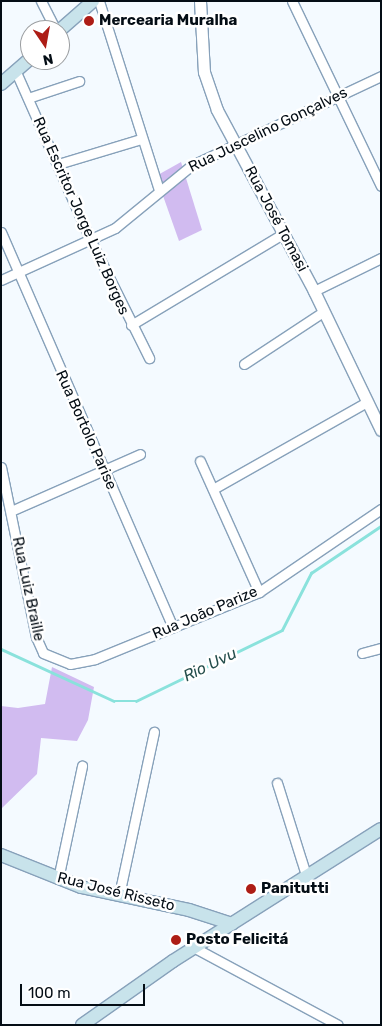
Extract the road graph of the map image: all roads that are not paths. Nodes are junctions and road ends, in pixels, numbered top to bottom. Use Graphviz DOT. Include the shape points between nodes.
graph roads {
  1 [pos="41,1"];
  2 [pos="93,1"];
  3 [pos="100,1"];
  4 [pos="200,1"];
  5 [pos="292,1"];
  6 [pos="51,20"];
  7 [pos="70,21"];
  8 [pos="20,68"];
  9 [pos="16,72"];
  10 [pos="381,76"];
  11 [pos="79,81"];
  12 [pos="1,84"];
  13 [pos="337,97"];
  14 [pos="28,98"];
  15 [pos="142,139"];
  16 [pos="236,144"];
  17 [pos="58,164"];
  18 [pos="381,186"];
  19 [pos="159,190"];
  20 [pos="1,232"];
  21 [pos="284,233"];
  22 [pos="91,241"];
  23 [pos="381,258"];
  24 [pos="18,272"];
  25 [pos="1,280"];
  26 [pos="314,291"];
  27 [pos="323,312"];
  28 [pos="131,325"];
  29 [pos="149,358"];
  30 [pos="244,364"];
  31 [pos="367,402"];
  32 [pos="381,430"];
  33 [pos="140,454"];
  34 [pos="200,461"];
  35 [pos="1,467"];
  36 [pos="104,469"];
  37 [pos="213,489"];
  38 [pos="381,509"];
  39 [pos="11,511"];
  40 [pos="258,592"];
  41 [pos="173,627"];
  42 [pos="381,648"];
  43 [pos="362,653"];
  44 [pos="70,664"];
  45 [pos="154,732"];
  46 [pos="82,766"];
  47 [pos="277,784"];
  48 [pos="381,829"];
  49 [pos="1,855"];
  50 [pos="307,878"];
  51 [pos="58,879"];
  52 [pos="119,895"];
  53 [pos="232,924"];
  54 [pos="195,948"];
  55 [pos="82,1025"];
  56 [pos="338,1025"];
  1 -- 6 [label="street"];
  2 -- 7 [label="main road"];
  3 -- 15 [label="street"];
  4 -- 16 [label="street, Rua José Tomasi" via="204,72 217,110"];
  5 -- 13 [label="street"];
  8 -- 9 [label="main road"];
  9 -- 12 [label="main road"];
  9 -- 14 [label="street, Rua Escritor Jorge Luiz Borges"];
  10 -- 13 [label="street, Rua Juscelino Gonçalves"];
  11 -- 14 [label="street"];
  13 -- 16 [label="street, Rua Juscelino Gonçalves"];
  13 -- 18 [label="street"];
  14 -- 17 [label="street, Rua Escritor Jorge Luiz Borges"];
  15 -- 17 [label="street"];
  15 -- 19 [label="street"];
  16 -- 19 [label="street, Rua Juscelino Gonçalves" via="192,165"];
  16 -- 21 [label="street, Rua José Tomasi"];
  17 -- 22 [label="street, Rua Escritor Jorge Luiz Borges"];
  19 -- 22 [label="street, Rua Juscelino Gonçalves" via="116,228"];
  20 -- 24 [label="street, Rua Bortolo Parise"];
  21 -- 26 [label="street, Rua José Tomasi"];
  21 -- 28 [label="street"];
  22 -- 24 [label="street, Rua Juscelino Gonçalves"];
  22 -- 28 [label="street, Rua Escritor Jorge Luiz Borges"];
  23 -- 26 [label="street"];
  24 -- 25 [label="street, Rua Juscelino Gonçalves"];
  24 -- 36 [label="street, Rua Bortolo Parise"];
  26 -- 27 [label="street, Rua José Tomasi"];
  27 -- 30 [label="street"];
  27 -- 31 [label="street, Rua José Tomasi"];
  28 -- 29 [label="street, Rua Escritor Jorge Luiz Borges"];
  31 -- 32 [label="street, Rua José Tomasi"];
  31 -- 37 [label="street"];
  33 -- 36 [label="street"];
  34 -- 37 [label="street"];
  35 -- 39 [label="street, Rua Luiz Braille"];
  36 -- 39 [label="street"];
  36 -- 41 [label="street, Rua Bortolo Parise"];
  37 -- 40 [label="street"];
  38 -- 40 [label="street, Rua João Parize"];
  39 -- 44 [label="street, Rua Luiz Braille" via="36,637 43,653"];
  40 -- 41 [label="street, Rua João Parize"];
  41 -- 44 [label="street, Rua João Parize" via="95,659"];
  42 -- 43 [label="street"];
  45 -- 52 [label="street"];
  46 -- 51 [label="street"];
  47 -- 50 [label="street"];
  48 -- 50 [label="main road"];
  49 -- 51 [label="main road, Rua José Risseto"];
  50 -- 53 [label="main road"];
  51 -- 52 [label="main road, Rua José Risseto"];
  52 -- 53 [label="main road, Rua José Risseto" via="189,910"];
  53 -- 54 [label="main road"];
  54 -- 55 [label="main road"];
  54 -- 56 [label="street"];
}
